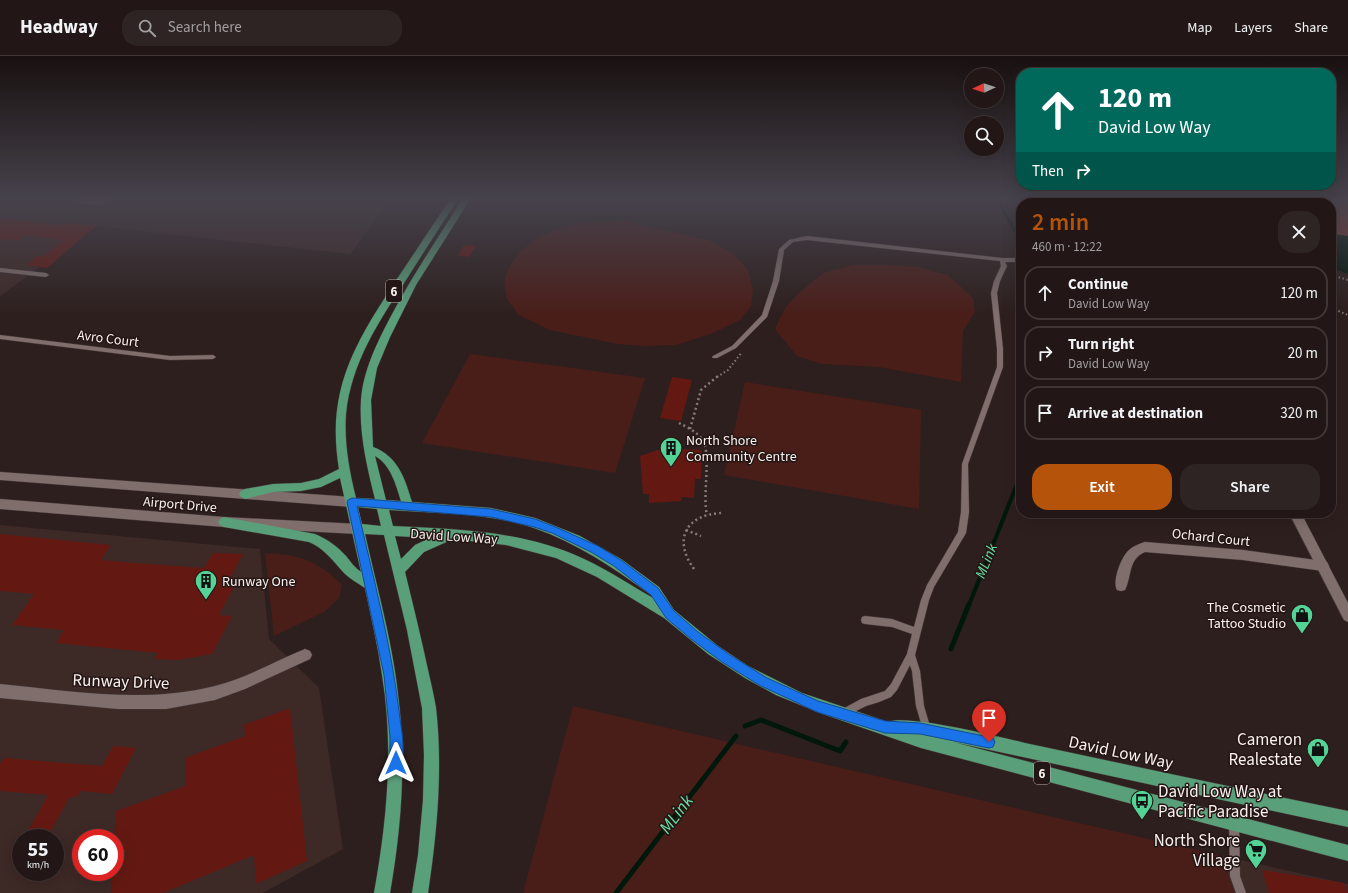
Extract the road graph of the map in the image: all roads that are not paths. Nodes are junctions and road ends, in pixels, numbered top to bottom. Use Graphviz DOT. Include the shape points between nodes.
graph roads {
  1 [pos="429,237"];
  2 [pos="442,237"];
  3 [pos="1002,260"];
  4 [pos="1016,260"];
  5 [pos="0,270"];
  6 [pos="46,275"];
  7 [pos="0,337"];
  8 [pos="213,357"];
  9 [pos="715,357"];
  10 [pos="368,449"];
  11 [pos="344,471"];
  12 [pos="0,476"];
  13 [pos="244,494"];
  14 [pos="352,502"];
  15 [pos="0,504"];
  16 [pos="382,505"];
  17 [pos="408,506"];
  18 [pos="1297,518"];
  19 [pos="224,522"];
  20 [pos="358,529"];
  21 [pos="388,531"];
  22 [pos="459,533"];
  23 [pos="1323,566"];
  24 [pos="398,572"];
  25 [pos="370,585"];
  26 [pos="1121,586"];
  27 [pos="670,615"];
  28 [pos="1348,616"];
  29 [pos="865,620"];
  30 [pos="916,632"];
  31 [pos="305,655"];
  32 [pos="911,655"];
  33 [pos="0,691"];
  34 [pos="842,714"];
  35 [pos="885,727"];
  36 [pos="927,730"];
  37 [pos="1348,819"];
  38 [pos="1234,824"];
  39 [pos="1348,853"];
  40 [pos="382,893"];
  41 [pos="420,893"];
  42 [pos="1242,893"];
  1 -- 11 [label="main road, 6" via="375,320 354,363 345,389 341,414"];
  2 -- 10 [label="main road, 6" via="412,285 372,368 366,400"];
  3 -- 4 [label="lane"];
  3 -- 9 [label="lane" via="807,238 791,241 781,250 776,281 765,316 734,346"];
  3 -- 30 [label="lane" via="1004,266 994,293 1000,367 965,464 965,512 962,533 931,585"];
  5 -- 6 [label="lane"];
  7 -- 8 [label="lane, Avro Court" via="170,358"];
  10 -- 16 [label="main road"];
  10 -- 17 [label="main road" via="383,455 398,478"];
  11 -- 13 [label="main road" via="321,483"];
  11 -- 14 [label="main road, 6"];
  12 -- 13 [label="street, Airport Drive"];
  13 -- 14 [label="street, Airport Drive"];
  14 -- 16 [label="main road, David Low Way"];
  14 -- 20 [label="main road, 6"];
  15 -- 19 [label="street, Airport Drive"];
  16 -- 17 [label="main road, David Low Way"];
  16 -- 21 [label="main road"];
  17 -- 27 [label="main road, David Low Way / 6" via="491,513 555,530 595,549 624,567 655,591"];
  18 -- 23 [label="street"];
  19 -- 20 [label="street, Airport Drive"];
  19 -- 25 [label="main road" via="311,537 324,543 349,570"];
  20 -- 21 [label="main road, David Low Way / 6"];
  20 -- 25 [label="main road"];
  21 -- 22 [label="main road, David Low Way / 6"];
  21 -- 24 [label="main road"];
  22 -- 24 [label="main road" via="424,544"];
  22 -- 27 [label="main road, David Low Way / 6" via="504,539 558,553 599,572"];
  23 -- 26 [label="street, Ochard Court" via="1243,555 1146,547 1137,549 1130,555"];
  23 -- 28 [label="street"];
  24 -- 41 [label="main road" via="429,708 430,800"];
  25 -- 40 [label="main road" via="389,675 396,737 392,828"];
  27 -- 34 [label="main road, David Low Way / 6" via="714,651 756,678 817,706"];
  29 -- 30 [label="lane" via="892,623"];
  30 -- 32 [label="lane"];
  31 -- 33 [label="street, Runway Drive" via="245,683 211,694 166,702 118,702"];
  32 -- 34 [label="lane" via="888,694 864,702"];
  32 -- 36 [label="lane"];
  34 -- 35 [label="main road, David Low Way / 6"];
  35 -- 36 [label="main road, David Low Way / 6"];
  35 -- 38 [label="main road, David Low Way / 6" via="921,741"];
  36 -- 37 [label="main road, David Low Way / 6"];
  38 -- 39 [label="main road, David Low Way / 6"];
  38 -- 42 [label="lane" via="1235,876"];
}
